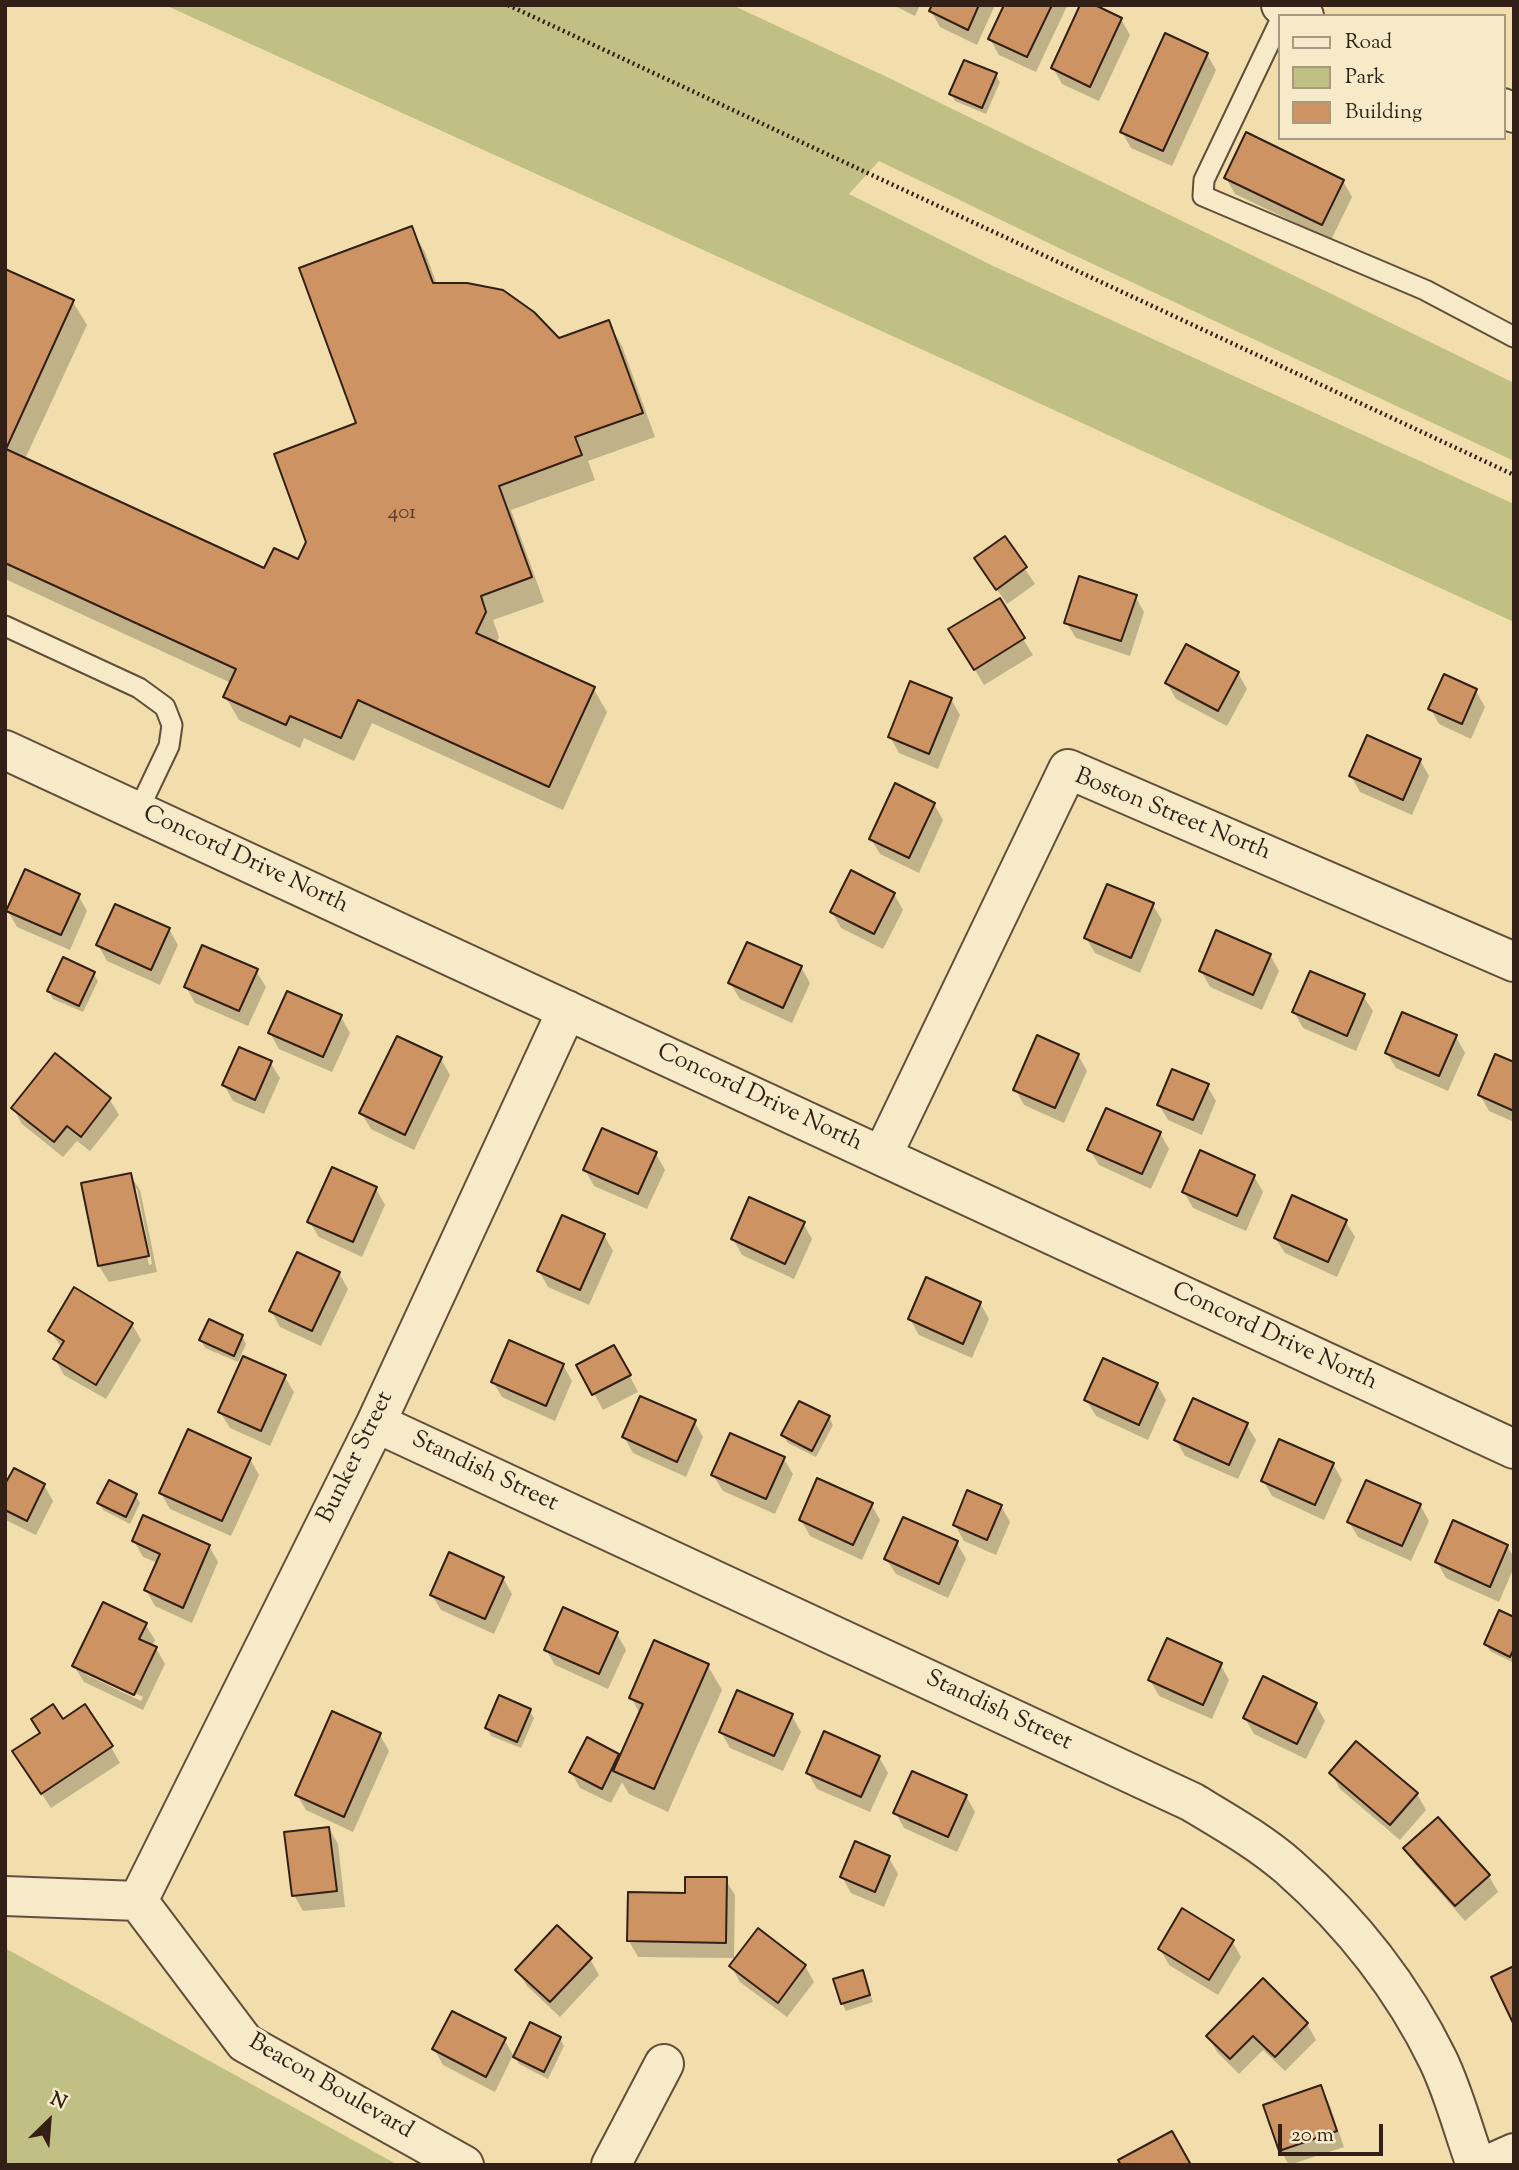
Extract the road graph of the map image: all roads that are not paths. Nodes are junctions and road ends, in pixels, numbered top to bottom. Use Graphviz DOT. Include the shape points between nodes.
graph roads {
  1 [pos="1278,31"];
  2 [pos="1514,337"];
  3 [pos="5,626"];
  4 [pos="5,750"];
  5 [pos="138,811"];
  6 [pos="1514,962"];
  7 [pos="566,1010"];
  8 [pos="882,1156"];
  9 [pos="376,1423"];
  10 [pos="1514,1449"];
  11 [pos="5,1896"];
  12 [pos="138,1901"];
  13 [pos="664,2064"];
  14 [pos="1514,2153"];
  15 [pos="464,2165"];
  16 [pos="611,2165"];
  17 [pos="1476,2165"];
  18 [pos="1487,2165"];
  1 -- 2 [label="lane" via="1204,180 1203,196 1425,290"];
  3 -- 5 [label="lane" via="139,688 165,707 172,725 169,746"];
  4 -- 5 [label="street, Concord Drive North"];
  5 -- 7 [label="street, Concord Drive North"];
  6 -- 8 [label="street, Boston Street North" via="1068,769"];
  7 -- 8 [label="street, Concord Drive North"];
  7 -- 9 [label="street, Bunker Street"];
  8 -- 10 [label="street, Concord Drive North"];
  9 -- 12 [label="street, Bunker Street"];
  9 -- 17 [label="street, Standish Street" via="1192,1802 1242,1832 1288,1866 1370,1951 1438,2061"];
  11 -- 12 [label="street"];
  12 -- 15 [label="street, Beacon Boulevard" via="245,2043"];
  13 -- 16 [label="street"];
  14 -- 18 [label="street"];
}
